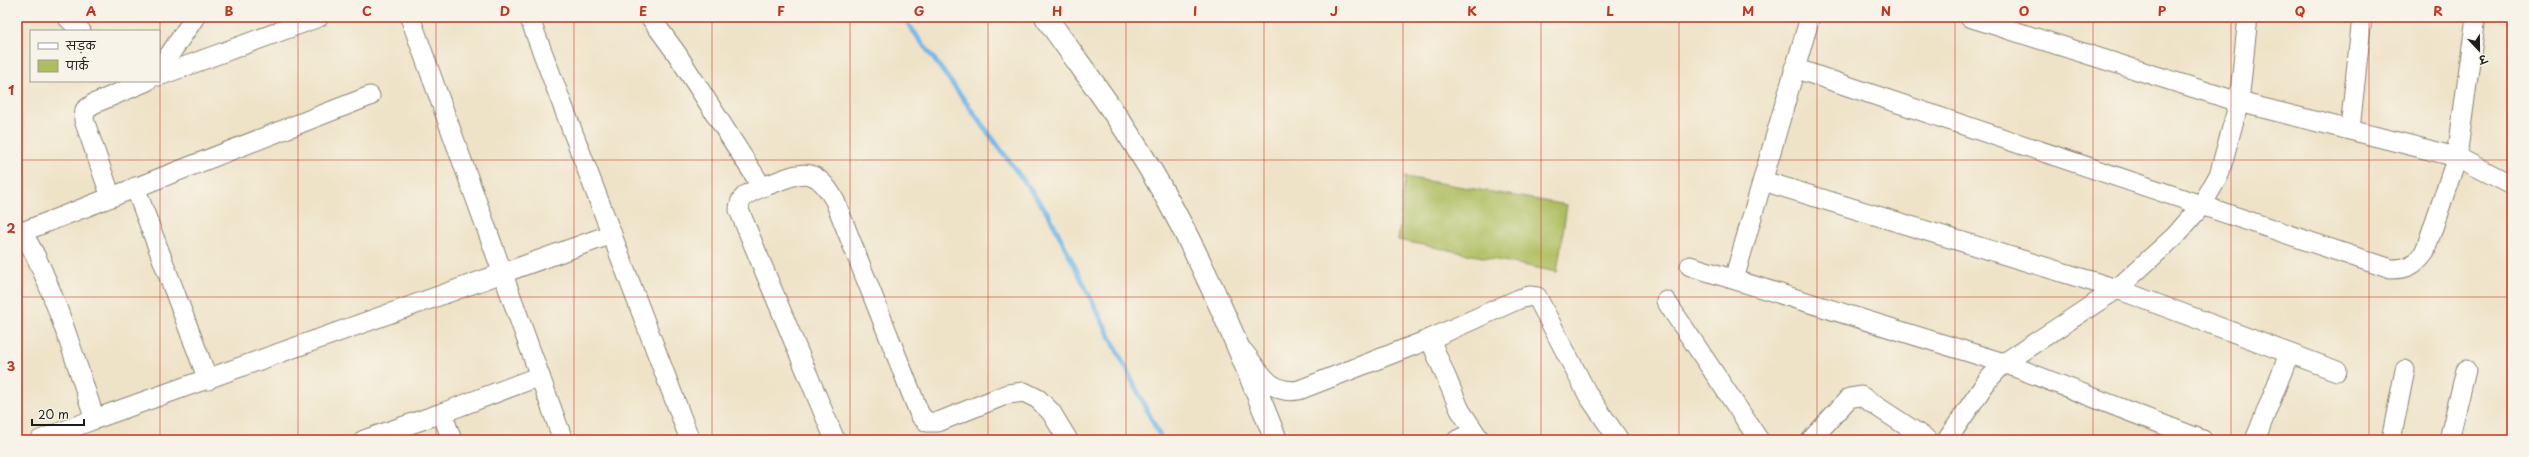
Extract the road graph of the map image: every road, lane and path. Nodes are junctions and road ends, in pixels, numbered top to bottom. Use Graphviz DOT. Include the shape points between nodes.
graph roads {
  1 [pos="67,17"];
  2 [pos="195,17"];
  3 [pos="319,17"];
  4 [pos="410,17"];
  5 [pos="529,17"];
  6 [pos="650,17"];
  7 [pos="1046,17"];
  8 [pos="1810,17"];
  9 [pos="1969,17"];
  10 [pos="2248,17"];
  11 [pos="2362,17"];
  12 [pos="2476,17"];
  13 [pos="80,30"];
  14 [pos="1794,68"];
  15 [pos="160,69"];
  16 [pos="160,76"];
  17 [pos="138,83"];
  18 [pos="370,96"];
  19 [pos="2239,102"];
  20 [pos="2350,129"];
  21 [pos="2457,157"];
  22 [pos="1763,181"];
  23 [pos="2512,185"];
  24 [pos="135,187"];
  25 [pos="762,187"];
  26 [pos="111,197"];
  27 [pos="2202,205"];
  28 [pos="20,231"];
  29 [pos="612,234"];
  30 [pos="1690,266"];
  31 [pos="504,272"];
  32 [pos="1734,280"];
  33 [pos="2117,289"];
  34 [pos="1666,301"];
  35 [pos="1430,340"];
  36 [pos="1236,342"];
  37 [pos="2289,354"];
  38 [pos="2004,363"];
  39 [pos="2405,370"];
  40 [pos="2466,370"];
  41 [pos="2337,371"];
  42 [pos="540,376"];
  43 [pos="208,380"];
  44 [pos="442,413"];
  45 [pos="95,419"];
  46 [pos="1470,438"];
  47 [pos="40,440"];
  48 [pos="364,440"];
  49 [pos="452,440"];
  50 [pos="563,440"];
  51 [pos="690,440"];
  52 [pos="835,440"];
  53 [pos="1068,440"];
  54 [pos="1276,440"];
  55 [pos="1619,440"];
  56 [pos="1759,440"];
  57 [pos="1811,440"];
  58 [pos="1928,440"];
  59 [pos="1947,440"];
  60 [pos="2203,440"];
  61 [pos="2255,440"];
  62 [pos="2390,440"];
  63 [pos="2449,440"];
  1 -- 13 [label="street"];
  2 -- 15 [label="street"];
  3 -- 16 [label="street"];
  4 -- 31 [label="street"];
  5 -- 29 [label="street"];
  6 -- 25 [label="street" via="677,54"];
  7 -- 36 [label="street" via="1134,143 1186,237"];
  8 -- 14 [label="street"];
  9 -- 19 [label="street"];
  10 -- 19 [label="street"];
  11 -- 20 [label="street"];
  12 -- 21 [label="street"];
  14 -- 22 [label="street"];
  14 -- 27 [label="street"];
  17 -- 26 [label="street" via="93,104 86,110 84,120"];
  18 -- 24 [label="street"];
  19 -- 20 [label="street"];
  19 -- 27 [label="street" via="2219,175"];
  20 -- 21 [label="street"];
  21 -- 23 [label="street"];
  21 -- 27 [label="street" via="2425,251 2416,264 2405,269 2391,269"];
  22 -- 32 [label="street"];
  22 -- 33 [label="street"];
  24 -- 26 [label="street"];
  24 -- 43 [label="street"];
  25 -- 52 [label="street" via="743,196 739,202 740,210"];
  25 -- 53 [label="street" via="804,173 817,176 827,185 920,415 927,422 938,422 1008,394 1024,392 1038,399 1051,412"];
  26 -- 28 [label="street"];
  27 -- 33 [label="street" via="2175,236"];
  28 -- 45 [label="street" via="38,259"];
  29 -- 31 [label="street"];
  29 -- 51 [label="street"];
  30 -- 32 [label="street"];
  31 -- 42 [label="street"];
  31 -- 43 [label="street"];
  32 -- 38 [label="street"];
  33 -- 37 [label="street"];
  33 -- 38 [label="street"];
  34 -- 56 [label="street"];
  35 -- 36 [label="street" via="1288,392 1270,384"];
  35 -- 46 [label="street"];
  35 -- 55 [label="street" via="1519,298 1537,297 1588,395"];
  36 -- 54 [label="street"];
  37 -- 41 [label="street"];
  37 -- 61 [label="street"];
  38 -- 59 [label="street" via="1987,381"];
  38 -- 60 [label="street"];
  39 -- 62 [label="street"];
  40 -- 63 [label="street"];
  42 -- 44 [label="street"];
  42 -- 50 [label="street"];
  43 -- 45 [label="street"];
  44 -- 48 [label="street"];
  44 -- 49 [label="street"];
  45 -- 47 [label="street"];
  57 -- 58 [label="street" via="1849,398 1861,396"];
}
